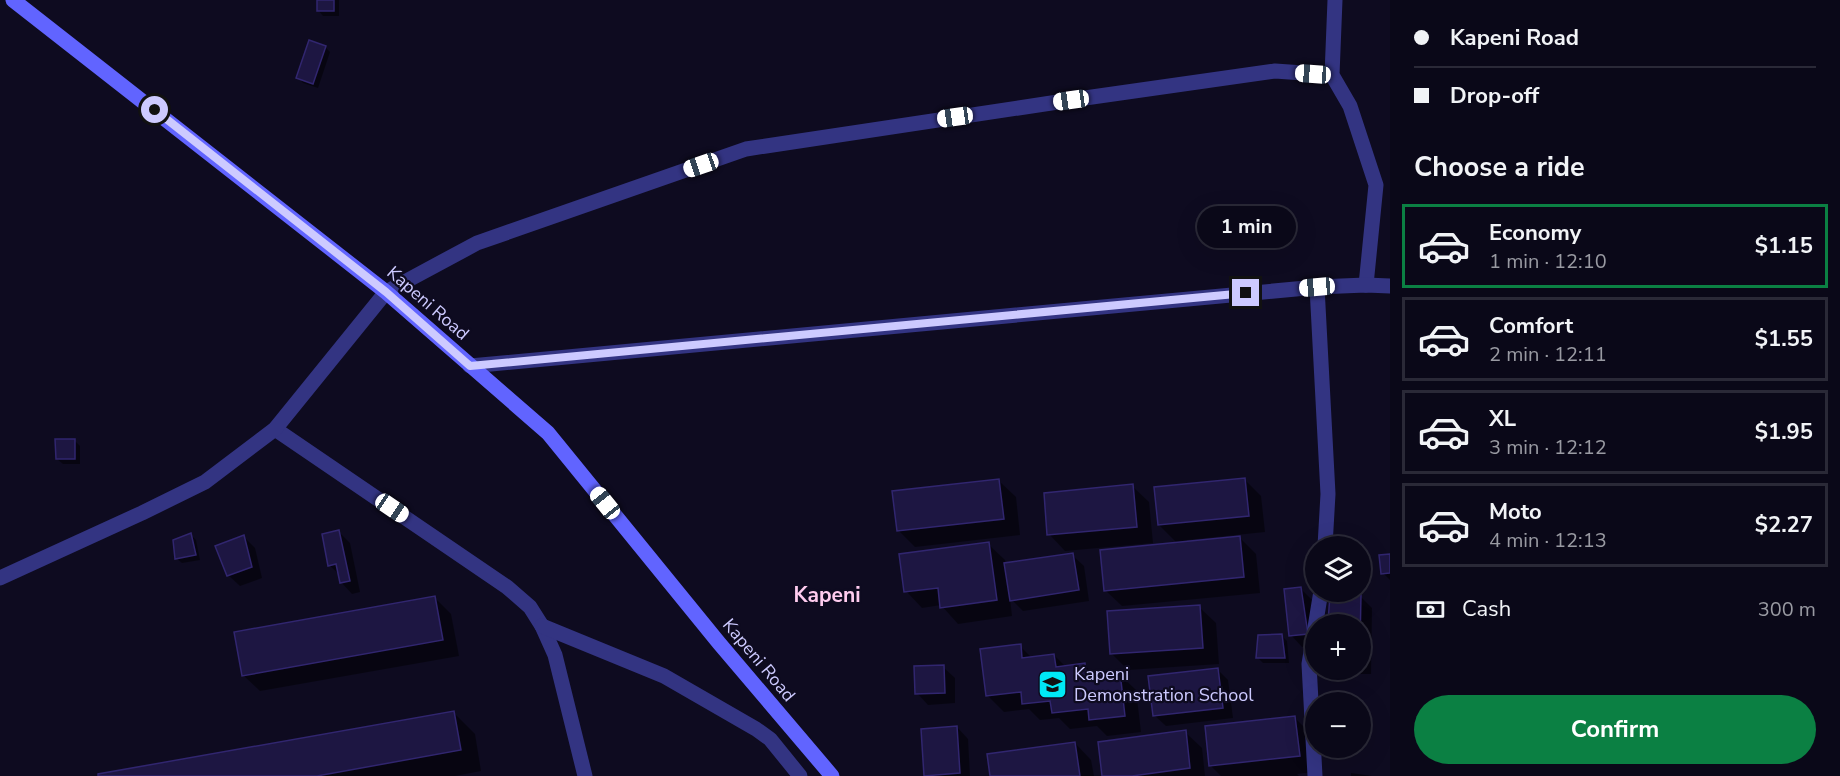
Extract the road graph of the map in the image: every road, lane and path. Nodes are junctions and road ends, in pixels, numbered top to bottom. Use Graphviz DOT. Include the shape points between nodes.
graph roads {
  1 [pos="13,0"];
  2 [pos="1335,0"];
  3 [pos="1332,75"];
  4 [pos="1383,185"];
  5 [pos="1366,285"];
  6 [pos="1390,286"];
  7 [pos="1317,287"];
  8 [pos="386,292"];
  9 [pos="470,366"];
  10 [pos="275,429"];
  11 [pos="1326,536"];
  12 [pos="0,578"];
  13 [pos="1319,602"];
  14 [pos="543,626"];
  15 [pos="585,776"];
  16 [pos="800,776"];
  17 [pos="832,776"];
  18 [pos="1315,776"];
  1 -- 8 [label="main road, Kapeni Road"];
  2 -- 3 [label="street"];
  3 -- 4 [label="street" via="1350,106"];
  3 -- 8 [label="street" via="1275,71 746,149 477,243"];
  4 -- 5 [label="street"];
  5 -- 6 [label="street"];
  5 -- 7 [label="street"];
  7 -- 9 [label="street"];
  7 -- 11 [label="street" via="1328,494"];
  8 -- 9 [label="main road, Kapeni Road"];
  8 -- 10 [label="street"];
  9 -- 17 [label="main road, Kapeni Road" via="548,433"];
  10 -- 12 [label="street" via="206,482"];
  10 -- 14 [label="street" via="507,587 530,607"];
  13 -- 18 [label="street" via="1309,664"];
  14 -- 15 [label="street" via="555,655"];
  14 -- 16 [label="street" via="664,676 756,729 770,739"];
}
